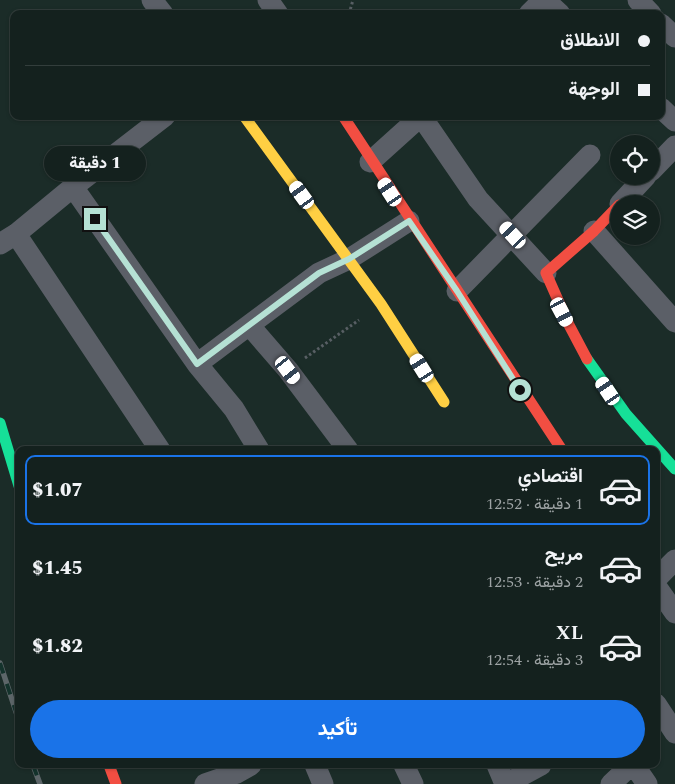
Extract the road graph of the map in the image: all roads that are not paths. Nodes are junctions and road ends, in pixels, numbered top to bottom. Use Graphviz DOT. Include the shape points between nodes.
graph roads {
  1 [pos="152,0"];
  2 [pos="544,0"];
  3 [pos="638,0"];
  4 [pos="161,10"];
  5 [pos="533,10"];
  6 [pos="555,10"];
  7 [pos="648,10"];
  8 [pos="665,28"];
  9 [pos="675,37"];
  10 [pos="665,112"];
  11 [pos="160,120"];
  12 [pos="247,120"];
  13 [pos="345,120"];
  14 [pos="417,120"];
  15 [pos="424,120"];
  16 [pos="675,121"];
  17 [pos="675,146"];
  18 [pos="590,155"];
  19 [pos="370,162"];
  20 [pos="660,162"];
  21 [pos="638,185"];
  22 [pos="73,187"];
  23 [pos="629,195"];
  24 [pos="610,215"];
  25 [pos="409,221"];
  26 [pos="594,231"];
  27 [pos="513,235"];
  28 [pos="8,239"];
  29 [pos="349,259"];
  30 [pos="546,273"];
  31 [pos="457,291"];
  32 [pos="675,322"];
  33 [pos="250,326"];
  34 [pos="197,364"];
  35 [pos="444,402"];
  36 [pos="0,423"];
  37 [pos="157,446"];
  38 [pos="257,446"];
  39 [pos="345,446"];
  40 [pos="559,446"];
  41 [pos="655,446"];
  42 [pos="660,452"];
  43 [pos="675,469"];
  44 [pos="15,473"];
  45 [pos="675,560"];
  46 [pos="660,575"];
  47 [pos="660,592"];
  48 [pos="675,613"];
  49 [pos="660,710"];
  50 [pos="675,732"];
  51 [pos="110,768"];
  52 [pos="316,768"];
  53 [pos="405,768"];
  54 [pos="498,768"];
  55 [pos="535,768"];
  56 [pos="629,768"];
  57 [pos="635,768"];
  58 [pos="241,772"];
  59 [pos="116,784"];
  60 [pos="205,784"];
  61 [pos="323,784"];
  62 [pos="413,784"];
  63 [pos="506,784"];
  64 [pos="611,784"];
  65 [pos="648,784"];
  1 -- 4 [label="street"];
  2 -- 5 [label="street"];
  2 -- 6 [label="street"];
  3 -- 7 [label="street"];
  8 -- 9 [label="street"];
  10 -- 16 [label="street"];
  11 -- 22 [label="street"];
  12 -- 29 [label="street"];
  13 -- 19 [label="street"];
  14 -- 19 [label="street"];
  15 -- 27 [label="street" via="478,199"];
  17 -- 20 [label="street"];
  18 -- 27 [label="street"];
  19 -- 25 [label="street"];
  21 -- 23 [label="street"];
  22 -- 28 [label="street"];
  22 -- 34 [label="street"];
  24 -- 26 [label="street"];
  25 -- 29 [label="street"];
  25 -- 31 [label="street"];
  26 -- 30 [label="street"];
  26 -- 32 [label="street"];
  27 -- 30 [label="street"];
  27 -- 31 [label="street"];
  28 -- 37 [label="street"];
  29 -- 33 [label="street" via="319,273"];
  29 -- 35 [label="street" via="382,304"];
  30 -- 41 [label="street" via="553,296 586,358 620,407"];
  31 -- 40 [label="street"];
  33 -- 34 [label="street"];
  33 -- 39 [label="street"];
  34 -- 38 [label="street" via="234,409"];
  36 -- 44 [label="street"];
  42 -- 43 [label="street"];
  45 -- 46 [label="street"];
  47 -- 48 [label="street"];
  49 -- 50 [label="street"];
  51 -- 59 [label="street"];
  52 -- 61 [label="street"];
  53 -- 62 [label="street"];
  54 -- 63 [label="street"];
  55 -- 63 [label="street"];
  56 -- 64 [label="street"];
  57 -- 65 [label="street"];
  58 -- 60 [label="street"];
}
